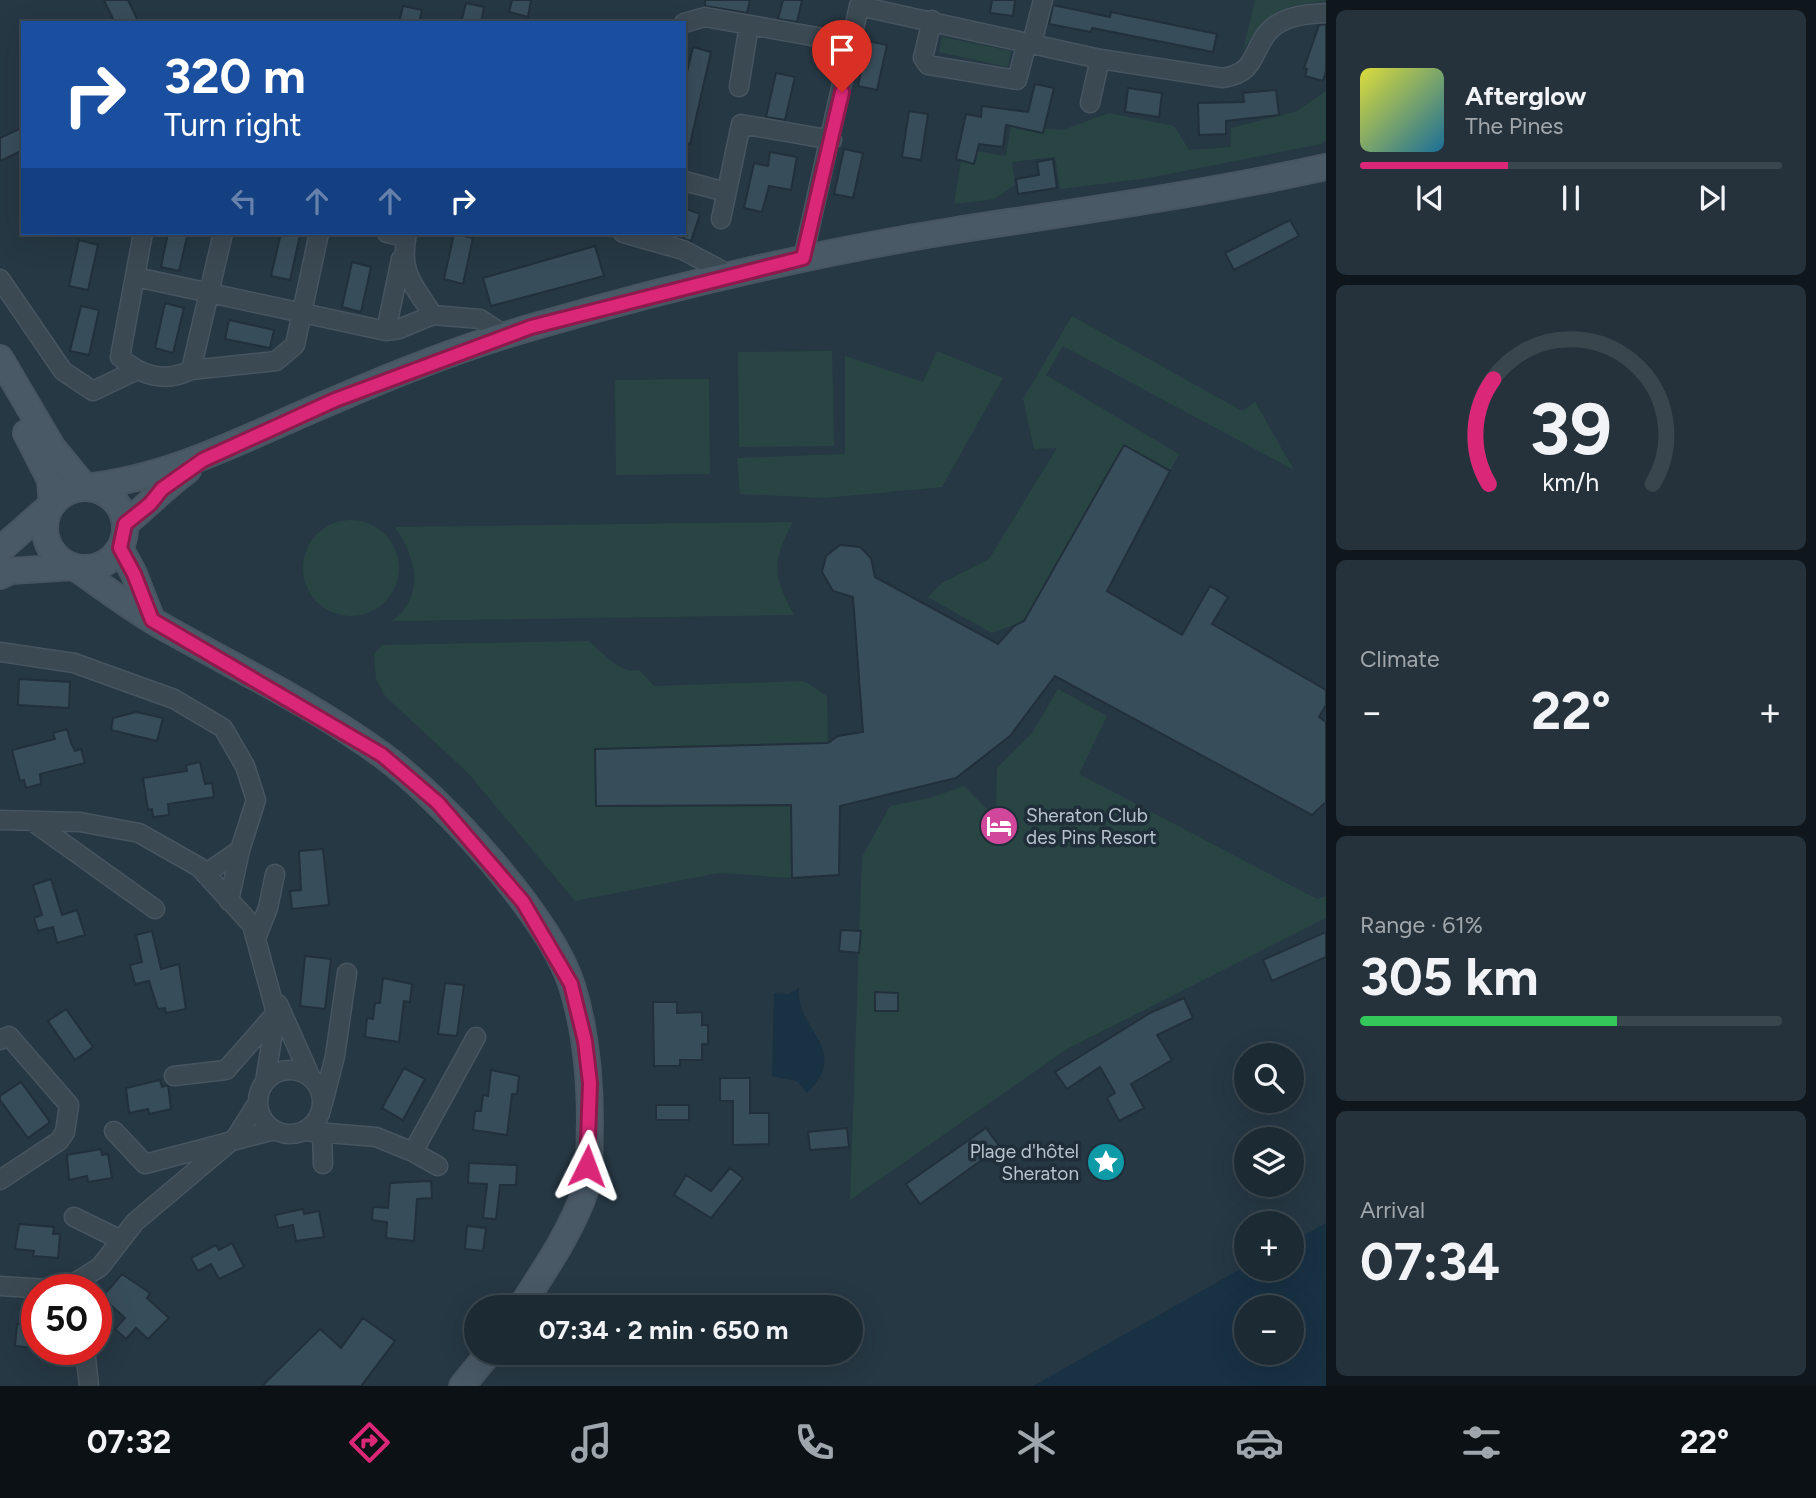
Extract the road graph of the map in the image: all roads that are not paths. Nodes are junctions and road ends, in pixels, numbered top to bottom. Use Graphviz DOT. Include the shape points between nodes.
graph roads {
  1 [pos="1043,0"];
  2 [pos="706,8"];
  3 [pos="1326,13"];
  4 [pos="932,20"];
  5 [pos="686,22"];
  6 [pos="750,25"];
  7 [pos="1030,42"];
  8 [pos="851,43"];
  9 [pos="1100,58"];
  10 [pos="740,87"];
  11 [pos="1090,103"];
  12 [pos="832,140"];
  13 [pos="1325,166"];
  14 [pos="686,182"];
  15 [pos="726,192"];
  16 [pos="721,219"];
  17 [pos="143,235"];
  18 [pos="223,235"];
  19 [pos="319,235"];
  20 [pos="406,235"];
  21 [pos="630,235"];
  22 [pos="402,258"];
  23 [pos="803,258"];
  24 [pos="136,276"];
  25 [pos="732,276"];
  26 [pos="0,279"];
  27 [pos="209,292"];
  28 [pos="302,310"];
  29 [pos="433,315"];
  30 [pos="386,331"];
  31 [pos="504,335"];
  32 [pos="0,358"];
  33 [pos="191,370"];
  34 [pos="135,371"];
  35 [pos="0,389"];
  36 [pos="203,460"];
  37 [pos="86,487"];
  38 [pos="52,503"];
  39 [pos="122,536"];
  40 [pos="0,550"];
  41 [pos="74,567"];
  42 [pos="0,576"];
  43 [pos="152,620"];
  44 [pos="0,652"];
  45 [pos="0,820"];
  46 [pos="32,821"];
  47 [pos="240,850"];
  48 [pos="205,874"];
  49 [pos="275,874"];
  50 [pos="229,901"];
  51 [pos="155,909"];
  52 [pos="256,938"];
  53 [pos="348,973"];
  54 [pos="269,985"];
  55 [pos="276,1013"];
  56 [pos="476,1037"];
  57 [pos="0,1040"];
  58 [pos="174,1076"];
  59 [pos="311,1078"];
  60 [pos="265,1082"];
  61 [pos="258,1101"];
  62 [pos="322,1107"];
  63 [pos="274,1129"];
  64 [pos="114,1131"];
  65 [pos="313,1131"];
  66 [pos="236,1138"];
  67 [pos="413,1152"];
  68 [pos="323,1164"];
  69 [pos="438,1166"];
  70 [pos="0,1180"];
  71 [pos="74,1217"];
  72 [pos="121,1240"];
  73 [pos="89,1274"];
  74 [pos="0,1286"];
  75 [pos="21,1287"];
  76 [pos="528,1295"];
  77 [pos="87,1365"];
  78 [pos="479,1365"];
  79 [pos="89,1386"];
  80 [pos="462,1386"];
  1 -- 7 [label="street"];
  2 -- 5 [label="street"];
  2 -- 6 [label="street"];
  3 -- 9 [label="street" via="1278,24 1253,61 1237,75 1210,77"];
  4 -- 7 [label="street"];
  4 -- 7 [label="street" via="923,58 928,65 1017,80"];
  4 -- 8 [label="street" via="859,6"];
  6 -- 8 [label="street"];
  6 -- 10 [label="street"];
  7 -- 9 [label="street"];
  8 -- 12 [label="street"];
  9 -- 11 [label="street"];
  12 -- 15 [label="street" via="741,124"];
  12 -- 23 [label="street"];
  13 -- 23 [label="main road" via="1224,190"];
  14 -- 15 [label="street"];
  15 -- 16 [label="street"];
  17 -- 24 [label="street"];
  18 -- 27 [label="street"];
  19 -- 28 [label="street"];
  20 -- 22 [label="street"];
  21 -- 25 [label="street" via="683,250"];
  22 -- 29 [label="street"];
  22 -- 30 [label="street"];
  23 -- 25 [label="main road"];
  24 -- 27 [label="street"];
  24 -- 34 [label="street" via="120,357"];
  25 -- 31 [label="main road"];
  26 -- 34 [label="street" via="63,371 93,391"];
  27 -- 28 [label="street"];
  27 -- 33 [label="street"];
  28 -- 30 [label="street"];
  28 -- 33 [label="street" via="295,345 276,361"];
  29 -- 30 [label="street"];
  29 -- 31 [label="street" via="480,319"];
  31 -- 36 [label="main road" via="335,400"];
  32 -- 37 [label="main road" via="47,438"];
  33 -- 34 [label="street" via="176,378"];
  35 -- 38 [label="main road" via="40,455 50,480"];
  36 -- 37 [label="main road" via="125,483"];
  36 -- 39 [label="main road" via="162,489"];
  37 -- 38 [label="main road" via="62,494"];
  37 -- 39 [label="main road" via="108,495 123,513"];
  38 -- 40 [label="main road"];
  38 -- 41 [label="main road" via="44,527 46,540 52,552"];
  39 -- 41 [label="main road" via="99,565"];
  39 -- 43 [label="main road"];
  41 -- 42 [label="main road" via="11,571"];
  41 -- 43 [label="main road"];
  43 -- 76 [label="main road" via="382,755 438,803 484,854 523,902 559,962 571,984 590,1083 585,1190"];
  44 -- 47 [label="street" via="74,663 174,699 223,728 245,766 256,800"];
  45 -- 46 [label="street"];
  46 -- 48 [label="street" via="80,821 139,833"];
  46 -- 51 [label="street"];
  47 -- 48 [label="street"];
  47 -- 50 [label="street"];
  48 -- 50 [label="street"];
  49 -- 52 [label="street"];
  50 -- 52 [label="street" via="252,925"];
  52 -- 54 [label="street"];
  53 -- 62 [label="street"];
  54 -- 55 [label="street"];
  54 -- 59 [label="street"];
  55 -- 58 [label="street" via="226,1070"];
  55 -- 60 [label="street"];
  56 -- 67 [label="street"];
  57 -- 70 [label="street" via="9,1036 69,1105 59,1141"];
  59 -- 60 [label="street" via="293,1070"];
  59 -- 62 [label="street"];
  60 -- 61 [label="street"];
  61 -- 63 [label="street" via="262,1118"];
  61 -- 66 [label="street"];
  62 -- 65 [label="street"];
  63 -- 65 [label="street" via="294,1134"];
  63 -- 66 [label="street"];
  64 -- 66 [label="street" via="145,1164"];
  65 -- 67 [label="street" via="376,1137"];
  65 -- 68 [label="street"];
  66 -- 72 [label="street" via="135,1222"];
  67 -- 69 [label="street"];
  71 -- 72 [label="street"];
  72 -- 73 [label="street"];
  74 -- 75 [label="street"];
  77 -- 79 [label="street"];
  78 -- 80 [label="main road"];
}
